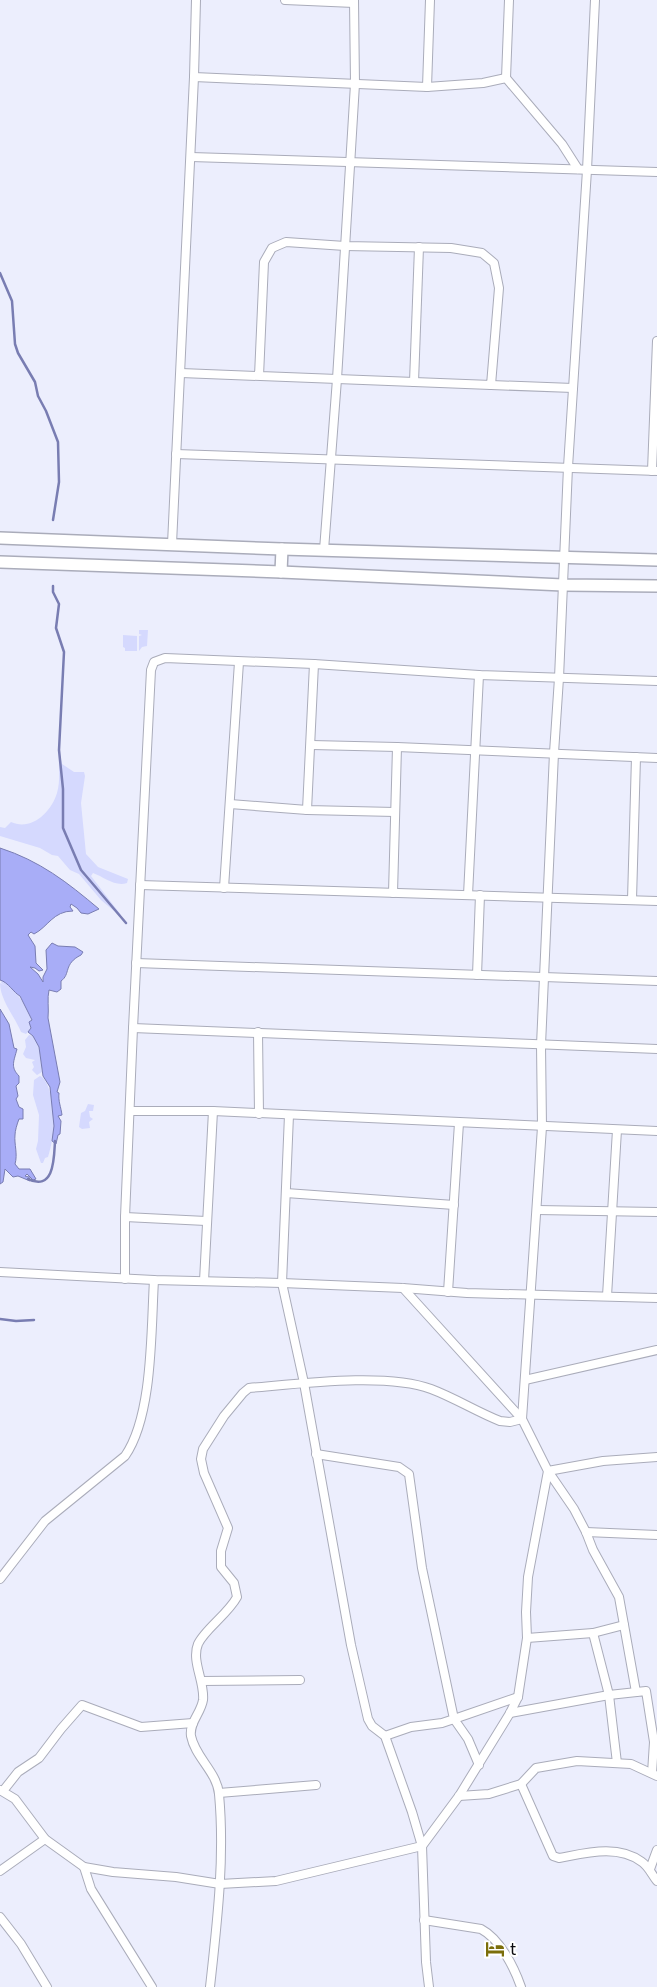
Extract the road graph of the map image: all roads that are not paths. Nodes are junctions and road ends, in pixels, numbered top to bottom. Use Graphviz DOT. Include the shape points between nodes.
graph roads {
  1 [pos="196,0"];
  2 [pos="285,0"];
  3 [pos="430,0"];
  4 [pos="508,0"];
  5 [pos="595,0"];
  6 [pos="354,1"];
  7 [pos="194,77"];
  8 [pos="506,78"];
  9 [pos="355,84"];
  10 [pos="427,87"];
  11 [pos="190,157"];
  12 [pos="350,163"];
  13 [pos="578,169"];
  14 [pos="587,170"];
  15 [pos="657,172"];
  16 [pos="345,246"];
  17 [pos="419,247"];
  18 [pos="657,340"];
  19 [pos="181,373"];
  20 [pos="259,376"];
  21 [pos="337,379"];
  22 [pos="414,382"];
  23 [pos="491,385"];
  24 [pos="573,388"];
  25 [pos="176,454"];
  26 [pos="330,458"];
  27 [pos="568,467"];
  28 [pos="654,471"];
  29 [pos="0,538"];
  30 [pos="172,544"];
  31 [pos="282,549"];
  32 [pos="324,550"];
  33 [pos="565,557"];
  34 [pos="657,560"];
  35 [pos="0,562"];
  36 [pos="281,572"];
  37 [pos="563,585"];
  38 [pos="657,586"];
  39 [pos="239,662"];
  40 [pos="314,664"];
  41 [pos="478,675"];
  42 [pos="559,678"];
  43 [pos="657,681"];
  44 [pos="312,746"];
  45 [pos="397,747"];
  46 [pos="476,751"];
  47 [pos="554,753"];
  48 [pos="636,757"];
  49 [pos="657,758"];
  50 [pos="230,804"];
  51 [pos="307,810"];
  52 [pos="395,812"];
  53 [pos="140,885"];
  54 [pos="224,888"];
  55 [pos="393,893"];
  56 [pos="468,895"];
  57 [pos="480,896"];
  58 [pos="549,898"];
  59 [pos="632,900"];
  60 [pos="657,901"];
  61 [pos="136,963"];
  62 [pos="477,975"];
  63 [pos="545,977"];
  64 [pos="657,981"];
  65 [pos="133,1028"];
  66 [pos="258,1032"];
  67 [pos="541,1045"];
  68 [pos="657,1050"];
  69 [pos="130,1111"];
  70 [pos="212,1111"];
  71 [pos="259,1114"];
  72 [pos="289,1114"];
  73 [pos="459,1123"];
  74 [pos="542,1127"];
  75 [pos="617,1130"];
  76 [pos="657,1131"];
  77 [pos="286,1193"];
  78 [pos="454,1205"];
  79 [pos="537,1210"];
  80 [pos="612,1212"];
  81 [pos="657,1212"];
  82 [pos="125,1217"];
  83 [pos="206,1221"];
  84 [pos="0,1272"];
  85 [pos="125,1279"];
  86 [pos="154,1280"];
  87 [pos="204,1282"];
  88 [pos="282,1283"];
  89 [pos="403,1288"];
  90 [pos="448,1292"];
  91 [pos="532,1293"];
  92 [pos="607,1296"];
  93 [pos="657,1298"];
  94 [pos="657,1350"];
  95 [pos="525,1380"];
  96 [pos="304,1383"];
  97 [pos="522,1419"];
  98 [pos="316,1454"];
  99 [pos="657,1457"];
  100 [pos="548,1472"];
  101 [pos="586,1532"];
  102 [pos="657,1535"];
  103 [pos="0,1579"];
  104 [pos="624,1625"];
  105 [pos="593,1633"];
  106 [pos="527,1638"];
  107 [pos="300,1680"];
  108 [pos="202,1681"];
  109 [pos="636,1692"];
  110 [pos="609,1695"];
  111 [pos="518,1697"];
  112 [pos="510,1713"];
  113 [pos="454,1719"];
  114 [pos="193,1723"];
  115 [pos="385,1736"];
  116 [pos="618,1763"];
  117 [pos="479,1765"];
  118 [pos="654,1774"];
  119 [pos="521,1784"];
  120 [pos="316,1785"];
  121 [pos="1,1790"];
  122 [pos="219,1793"];
  123 [pos="459,1796"];
  124 [pos="44,1839"];
  125 [pos="422,1846"];
  126 [pos="657,1850"];
  127 [pos="84,1867"];
  128 [pos="650,1869"];
  129 [pos="0,1870"];
  130 [pos="657,1880"];
  131 [pos="220,1884"];
  132 [pos="0,1917"];
  133 [pos="424,1920"];
  134 [pos="47,1987"];
  135 [pos="152,1987"];
  136 [pos="210,1987"];
  137 [pos="429,1987"];
  138 [pos="520,1987"];
  1 -- 7 [label="street"];
  2 -- 6 [label="street"];
  3 -- 10 [label="street"];
  4 -- 8 [label="street"];
  5 -- 14 [label="street"];
  6 -- 9 [label="street"];
  7 -- 9 [label="street"];
  7 -- 11 [label="street"];
  8 -- 10 [label="street"];
  8 -- 13 [label="street" via="562,144"];
  9 -- 10 [label="street"];
  9 -- 12 [label="street"];
  11 -- 12 [label="street"];
  11 -- 19 [label="street"];
  12 -- 13 [label="street"];
  12 -- 16 [label="street"];
  13 -- 14 [label="street"];
  14 -- 15 [label="street"];
  14 -- 24 [label="street"];
  16 -- 17 [label="street"];
  16 -- 20 [label="street" via="286,242 272,248 264,262"];
  16 -- 21 [label="street"];
  17 -- 22 [label="street"];
  17 -- 23 [label="street" via="482,253 494,263 499,288"];
  18 -- 28 [label="street"];
  19 -- 20 [label="street"];
  19 -- 25 [label="street"];
  20 -- 21 [label="street"];
  21 -- 22 [label="street"];
  21 -- 26 [label="street"];
  22 -- 23 [label="street"];
  23 -- 24 [label="street"];
  24 -- 27 [label="street"];
  25 -- 26 [label="street"];
  25 -- 30 [label="street"];
  26 -- 27 [label="street"];
  26 -- 32 [label="street"];
  27 -- 28 [label="street"];
  27 -- 33 [label="street"];
  29 -- 30 [label="main road"];
  30 -- 31 [label="main road"];
  31 -- 32 [label="main road"];
  31 -- 36 [label="main road"];
  32 -- 33 [label="main road"];
  33 -- 34 [label="main road"];
  33 -- 37 [label="street"];
  35 -- 36 [label="main road"];
  36 -- 37 [label="main road"];
  37 -- 38 [label="main road"];
  37 -- 42 [label="street"];
  39 -- 40 [label="street"];
  39 -- 50 [label="street"];
  39 -- 53 [label="street" via="165,658 154,662"];
  40 -- 41 [label="street"];
  40 -- 44 [label="street"];
  41 -- 42 [label="street"];
  41 -- 46 [label="street"];
  42 -- 43 [label="street"];
  42 -- 47 [label="street"];
  44 -- 45 [label="street"];
  44 -- 51 [label="street"];
  45 -- 46 [label="street"];
  45 -- 52 [label="street"];
  46 -- 47 [label="street"];
  46 -- 56 [label="street"];
  47 -- 48 [label="street"];
  47 -- 58 [label="street"];
  48 -- 49 [label="street"];
  48 -- 59 [label="street"];
  50 -- 51 [label="street"];
  50 -- 54 [label="street"];
  51 -- 52 [label="street"];
  52 -- 55 [label="street"];
  53 -- 54 [label="street"];
  53 -- 61 [label="street"];
  54 -- 55 [label="street"];
  55 -- 56 [label="street"];
  56 -- 57 [label="street"];
  57 -- 58 [label="street"];
  57 -- 62 [label="street"];
  58 -- 59 [label="street"];
  58 -- 63 [label="street"];
  59 -- 60 [label="street"];
  61 -- 62 [label="street"];
  61 -- 65 [label="street"];
  62 -- 63 [label="street"];
  63 -- 64 [label="street"];
  63 -- 67 [label="street"];
  65 -- 66 [label="street"];
  65 -- 69 [label="street"];
  66 -- 67 [label="street"];
  66 -- 71 [label="street"];
  67 -- 68 [label="street"];
  67 -- 74 [label="street"];
  69 -- 70 [label="street"];
  69 -- 82 [label="street"];
  70 -- 71 [label="street"];
  70 -- 83 [label="street"];
  71 -- 72 [label="street"];
  72 -- 73 [label="street"];
  72 -- 77 [label="street"];
  73 -- 74 [label="street"];
  73 -- 78 [label="street"];
  74 -- 75 [label="street"];
  74 -- 79 [label="street"];
  75 -- 76 [label="street"];
  75 -- 80 [label="street"];
  77 -- 78 [label="street"];
  77 -- 88 [label="street"];
  78 -- 90 [label="street"];
  79 -- 80 [label="street"];
  79 -- 91 [label="street"];
  80 -- 81 [label="street"];
  80 -- 92 [label="street"];
  82 -- 83 [label="street"];
  82 -- 85 [label="street"];
  83 -- 87 [label="street"];
  84 -- 85 [label="street"];
  85 -- 86 [label="street"];
  86 -- 87 [label="street"];
  86 -- 103 [label="street" via="144,1404 131,1447 125,1456 45,1521"];
  87 -- 88 [label="street"];
  88 -- 89 [label="street"];
  88 -- 96 [label="street"];
  89 -- 90 [label="street"];
  89 -- 97 [label="street"];
  90 -- 91 [label="street"];
  91 -- 92 [label="street"];
  91 -- 95 [label="street"];
  92 -- 93 [label="street"];
  94 -- 95 [label="street"];
  95 -- 97 [label="street"];
  96 -- 97 [label="street" via="369,1381 415,1385 431,1389 500,1421"];
  96 -- 98 [label="street"];
  96 -- 108 [label="street" via="249,1388 224,1416 203,1449 204,1473 228,1528 221,1551 221,1567 234,1583 237,1597 198,1644"];
  97 -- 100 [label="street"];
  98 -- 113 [label="street" via="399,1467 409,1474 422,1568"];
  98 -- 115 [label="street" via="368,1720"];
  99 -- 100 [label="street" via="603,1461"];
  100 -- 101 [label="street"];
  100 -- 106 [label="street" via="528,1577"];
  101 -- 102 [label="street"];
  101 -- 104 [label="street" via="592,1550 619,1597"];
  104 -- 105 [label="street"];
  104 -- 109 [label="street"];
  105 -- 106 [label="street"];
  105 -- 110 [label="street"];
  106 -- 111 [label="street"];
  107 -- 108 [label="street"];
  108 -- 114 [label="street" via="203,1700"];
  109 -- 110 [label="street"];
  109 -- 118 [label="street" via="647,1692 654,1742"];
  110 -- 112 [label="street"];
  110 -- 116 [label="street"];
  111 -- 112 [label="street"];
  111 -- 113 [label="street"];
  112 -- 117 [label="street"];
  113 -- 115 [label="street"];
  113 -- 117 [label="street" via="468,1739"];
  114 -- 121 [label="street" via="141,1727 82,1705 60,1728 40,1758 18,1772"];
  114 -- 122 [label="street" via="191,1736"];
  115 -- 125 [label="street"];
  116 -- 118 [label="street" via="631,1764"];
  116 -- 119 [label="street" via="577,1761 539,1767"];
  117 -- 123 [label="street"];
  119 -- 123 [label="street" via="489,1794"];
  119 -- 128 [label="street" via="553,1856 605,1851 633,1858"];
  120 -- 122 [label="street"];
  121 -- 124 [label="street" via="15,1799"];
  122 -- 131 [label="street" via="222,1838"];
  123 -- 125 [label="street"];
  124 -- 127 [label="street"];
  124 -- 129 [label="street"];
  125 -- 131 [label="street" via="286,1880"];
  125 -- 133 [label="street"];
  126 -- 128 [label="street"];
  127 -- 131 [label="street"];
  127 -- 135 [label="street" via="91,1889"];
  128 -- 130 [label="street"];
  131 -- 136 [label="street"];
  132 -- 134 [label="street"];
  133 -- 137 [label="street"];
  133 -- 138 [label="street" via="482,1928 488,1932 508,1959"];
}
